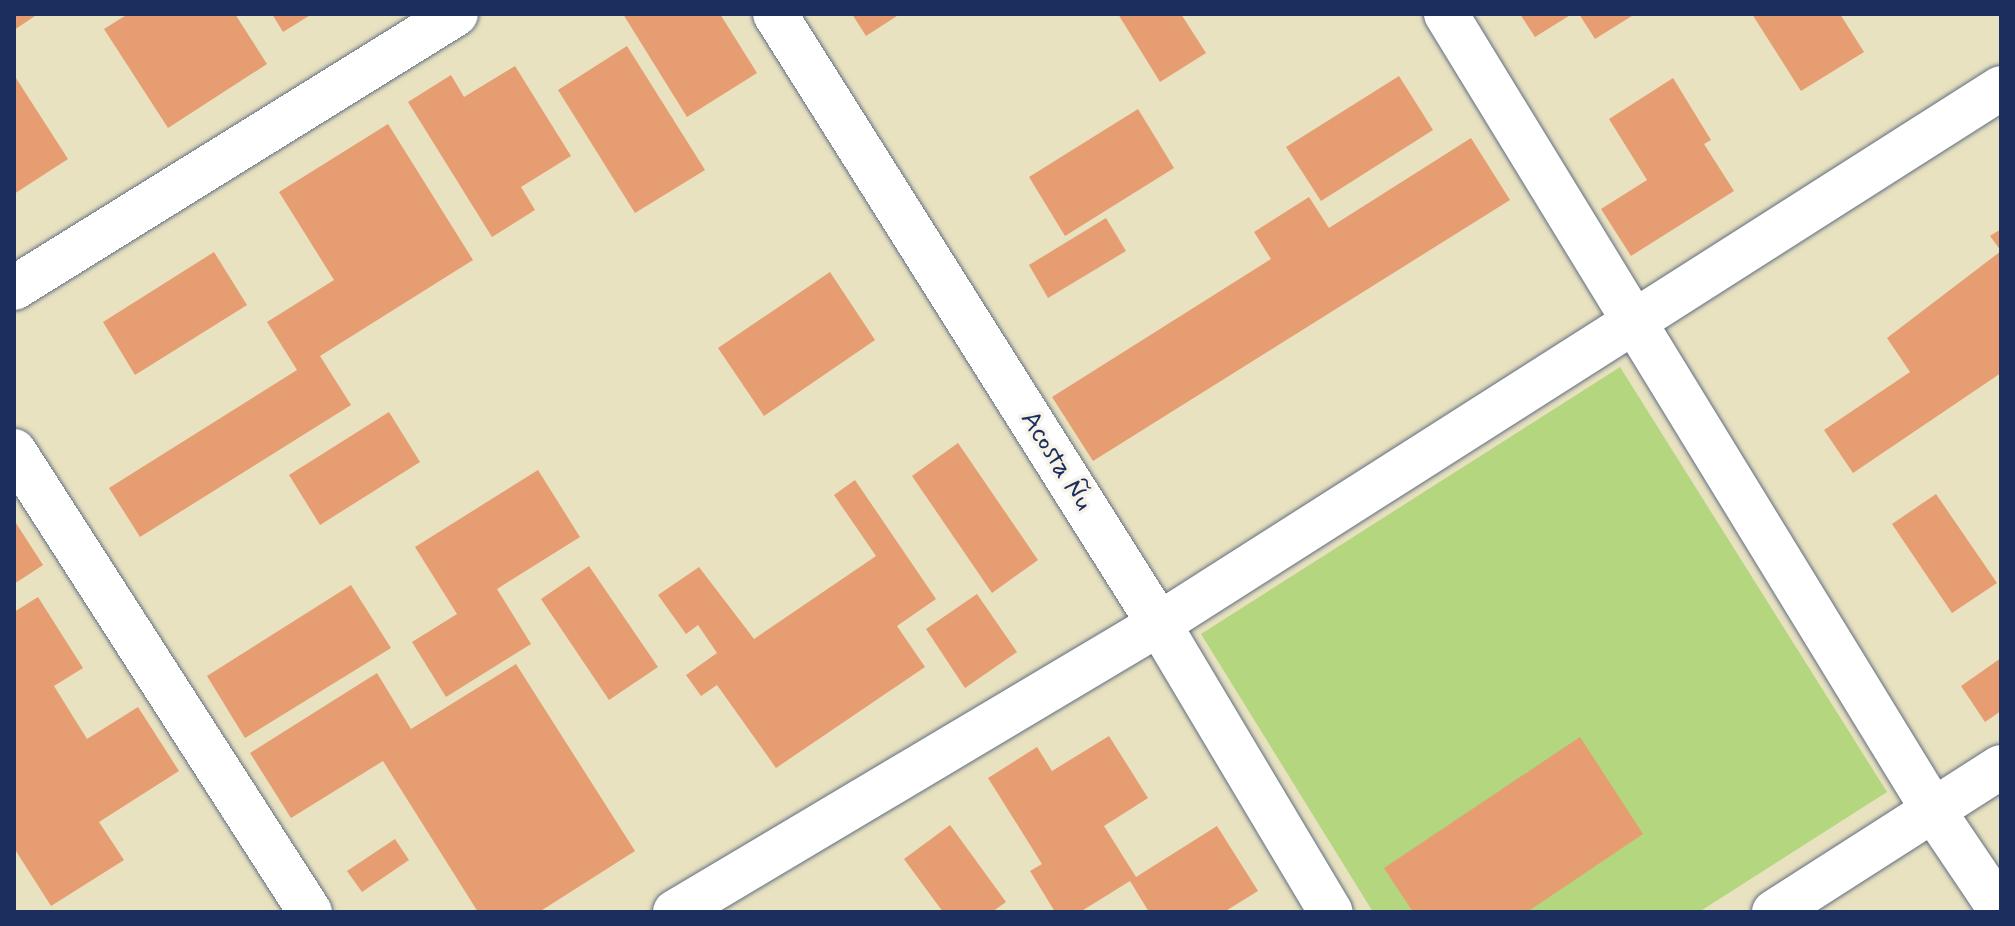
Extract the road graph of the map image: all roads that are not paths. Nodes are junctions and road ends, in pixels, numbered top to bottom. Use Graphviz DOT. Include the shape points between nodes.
graph roads {
  1 [pos="456,14"];
  2 [pos="775,14"];
  3 [pos="1446,14"];
  4 [pos="2001,88"];
  5 [pos="14,288"];
  6 [pos="1632,319"];
  7 [pos="14,451"];
  8 [pos="1159,624"];
  9 [pos="2001,767"];
  10 [pos="1933,810"];
  11 [pos="2001,911"];
  12 [pos="310,912"];
  13 [pos="675,912"];
  14 [pos="1331,912"];
  15 [pos="1774,912"];
  1 -- 5 [label="street"];
  2 -- 8 [label="street, Acosta Ñu"];
  3 -- 6 [label="street"];
  4 -- 6 [label="street"];
  6 -- 8 [label="street"];
  6 -- 10 [label="street"];
  7 -- 12 [label="street"];
  8 -- 13 [label="street"];
  8 -- 14 [label="street, Acosta Ñu"];
  9 -- 10 [label="street"];
  10 -- 11 [label="street"];
  10 -- 15 [label="street"];
}
